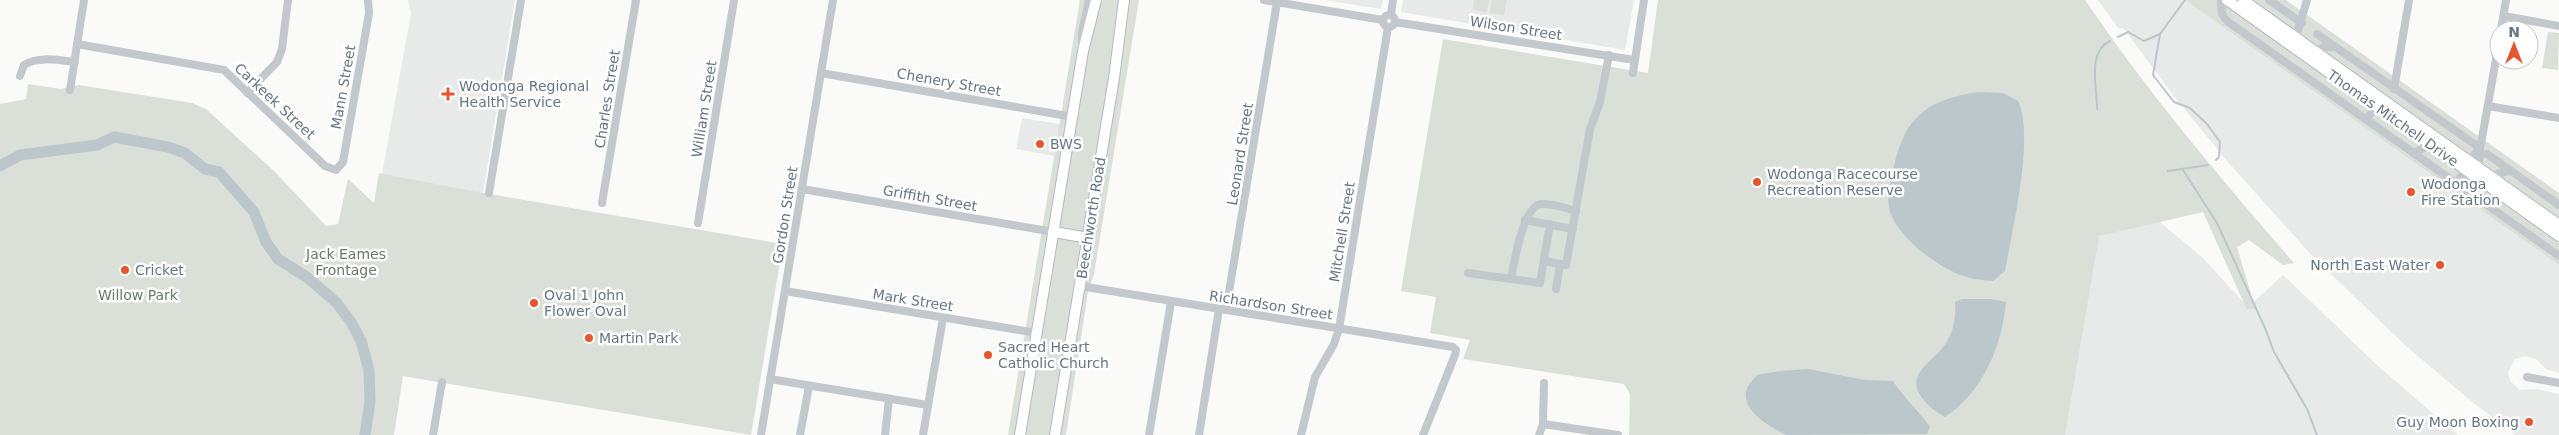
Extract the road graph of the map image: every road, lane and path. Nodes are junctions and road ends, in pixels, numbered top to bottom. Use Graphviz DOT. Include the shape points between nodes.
graph roads {
  1 [pos="84,0"];
  2 [pos="287,0"];
  3 [pos="368,0"];
  4 [pos="521,0"];
  5 [pos="636,0"];
  6 [pos="734,0"];
  7 [pos="833,0"];
  8 [pos="1088,0"];
  9 [pos="1096,0"];
  10 [pos="1124,0"];
  11 [pos="1264,0"];
  12 [pos="1393,0"];
  13 [pos="1644,0"];
  14 [pos="2221,0"];
  15 [pos="2227,0"];
  16 [pos="2243,0"];
  17 [pos="2270,0"];
  18 [pos="2307,0"];
  19 [pos="2409,0"];
  20 [pos="2506,0"];
  21 [pos="1277,2"];
  22 [pos="1391,14"];
  23 [pos="2504,16"];
  24 [pos="1383,20"];
  25 [pos="2503,20"];
  26 [pos="2302,23"];
  27 [pos="1392,24"];
  28 [pos="2559,26"];
  29 [pos="2317,34"];
  30 [pos="2295,42"];
  31 [pos="77,44"];
  32 [pos="2337,48"];
  33 [pos="1083,51"];
  34 [pos="2315,51"];
  35 [pos="1609,55"];
  36 [pos="1634,60"];
  37 [pos="75,62"];
  38 [pos="2316,63"];
  39 [pos="2494,70"];
  40 [pos="821,73"];
  41 [pos="1634,73"];
  42 [pos="20,76"];
  43 [pos="2394,89"];
  44 [pos="70,90"];
  45 [pos="247,93"];
  46 [pos="2376,100"];
  47 [pos="2488,106"];
  48 [pos="1073,117"];
  49 [pos="2364,117"];
  50 [pos="2559,118"];
  51 [pos="2430,144"];
  52 [pos="2447,145"];
  53 [pos="2480,148"];
  54 [pos="2414,153"];
  55 [pos="2487,154"];
  56 [pos="2471,168"];
  57 [pos="331,170"];
  58 [pos="2512,171"];
  59 [pos="2492,182"];
  60 [pos="2459,185"];
  61 [pos="802,189"];
  62 [pos="489,193"];
  63 [pos="602,202"];
  64 [pos="2559,205"];
  65 [pos="1576,211"];
  66 [pos="1525,220"];
  67 [pos="698,222"];
  68 [pos="1550,224"];
  69 [pos="2559,225"];
  70 [pos="1573,229"];
  71 [pos="1054,232"];
  72 [pos="2559,236"];
  73 [pos="1088,238"];
  74 [pos="2559,256"];
  75 [pos="1544,261"];
  76 [pos="1560,264"];
  77 [pos="1468,273"];
  78 [pos="1511,279"];
  79 [pos="1080,286"];
  80 [pos="1556,289"];
  81 [pos="785,291"];
  82 [pos="1171,302"];
  83 [pos="1223,310"];
  84 [pos="943,318"];
  85 [pos="1339,329"];
  86 [pos="1037,334"];
  87 [pos="2527,377"];
  88 [pos="770,380"];
  89 [pos="442,382"];
  90 [pos="1544,383"];
  91 [pos="2559,383"];
  92 [pos="809,386"];
  93 [pos="890,399"];
  94 [pos="928,406"];
  95 [pos="1543,424"];
  96 [pos="433,435"];
  97 [pos="761,435"];
  98 [pos="800,435"];
  99 [pos="885,435"];
  100 [pos="923,435"];
  101 [pos="1020,435"];
  102 [pos="1055,435"];
  103 [pos="1149,435"];
  104 [pos="1199,435"];
  105 [pos="1301,435"];
  106 [pos="1423,435"];
  107 [pos="1539,435"];
  108 [pos="1618,435"];
  1 -- 31 [label="street"];
  2 -- 45 [label="street" via="282,49 277,62"];
  3 -- 57 [label="street, Mann Street" via="369,13 343,162 336,170"];
  4 -- 62 [label="street"];
  5 -- 63 [label="street, Charles Street"];
  6 -- 67 [label="street, William Street"];
  7 -- 40 [label="street, Gordon Street"];
  8 -- 33 [label="street" via="1082,33"];
  9 -- 33 [label="main road"];
  10 -- 73 [label="main road, Beechworth Road"];
  11 -- 21 [label="street"];
  12 -- 22 [label="street"];
  13 -- 36 [label="street"];
  14 -- 49 [label="street" via="2225,19"];
  15 -- 30 [label="main road, Thomas Mitchell Drive"];
  16 -- 30 [label="main road, Thomas Mitchell Drive"];
  17 -- 26 [label="street"];
  18 -- 26 [label="street"];
  19 -- 43 [label="street"];
  20 -- 23 [label="street"];
  21 -- 24 [label="street"];
  21 -- 83 [label="street, Leonard Street"];
  22 -- 24 [label="street"];
  22 -- 27 [label="street"];
  23 -- 25 [label="street"];
  23 -- 28 [label="street"];
  24 -- 27 [label="street"];
  26 -- 30 [label="street"];
  27 -- 35 [label="street, Wilson Street"];
  27 -- 85 [label="street, Mitchell Street"];
  29 -- 32 [label="street, Thomas Mitchell Drive"];
  30 -- 34 [label="main road, Thomas Mitchell Drive"];
  30 -- 38 [label="main road, Thomas Mitchell Drive"];
  31 -- 37 [label="street"];
  31 -- 45 [label="street, Carkeek Street" via="224,70"];
  32 -- 34 [label="street, Thomas Mitchell Drive" via="2326,46"];
  32 -- 43 [label="street, Thomas Mitchell Drive"];
  33 -- 48 [label="main road"];
  34 -- 38 [label="main road"];
  34 -- 46 [label="main road, Thomas Mitchell Drive"];
  35 -- 36 [label="street, Wilson Street"];
  35 -- 65 [label="street" via="1600,102 1590,129"];
  36 -- 41 [label="street"];
  37 -- 42 [label="street" via="58,59 31,61 24,65"];
  37 -- 44 [label="street"];
  38 -- 46 [label="main road, Thomas Mitchell Drive"];
  39 -- 47 [label="street"];
  40 -- 48 [label="street, Chenery Street"];
  40 -- 61 [label="street, Gordon Street"];
  43 -- 53 [label="street, Thomas Mitchell Drive"];
  45 -- 57 [label="street, Carkeek Street"];
  46 -- 49 [label="street"];
  46 -- 51 [label="main road, Thomas Mitchell Drive"];
  46 -- 52 [label="main road, Thomas Mitchell Drive"];
  47 -- 50 [label="street"];
  47 -- 53 [label="street"];
  48 -- 71 [label="main road"];
  49 -- 54 [label="street"];
  51 -- 52 [label="main road"];
  51 -- 54 [label="street"];
  51 -- 56 [label="main road, Thomas Mitchell Drive"];
  52 -- 56 [label="main road, Thomas Mitchell Drive"];
  53 -- 56 [label="street"];
  54 -- 60 [label="street"];
  55 -- 58 [label="street"];
  56 -- 59 [label="main road, Thomas Mitchell Drive"];
  56 -- 60 [label="street" via="2464,183"];
  58 -- 59 [label="street" via="2499,173"];
  58 -- 64 [label="street"];
  59 -- 69 [label="main road, Thomas Mitchell Drive"];
  59 -- 72 [label="main road, Thomas Mitchell Drive"];
  60 -- 74 [label="street"];
  61 -- 71 [label="street, Griffith Street"];
  61 -- 81 [label="street, Gordon Street"];
  65 -- 66 [label="street" via="1538,204"];
  65 -- 70 [label="street"];
  66 -- 68 [label="street"];
  66 -- 78 [label="street"];
  68 -- 70 [label="street"];
  68 -- 75 [label="street"];
  70 -- 76 [label="street" via="1566,265"];
  71 -- 73 [label="main road"];
  71 -- 86 [label="main road"];
  73 -- 79 [label="main road, Beechworth Road"];
  75 -- 76 [label="street"];
  75 -- 78 [label="street" via="1540,283"];
  76 -- 80 [label="street"];
  77 -- 78 [label="street"];
  79 -- 82 [label="street, Richardson Street"];
  79 -- 102 [label="main road, Beechworth Road"];
  81 -- 84 [label="street, Mark Street"];
  81 -- 88 [label="street, Gordon Street"];
  82 -- 83 [label="street, Richardson Street"];
  82 -- 103 [label="street"];
  83 -- 85 [label="street, Richardson Street"];
  83 -- 104 [label="street, Leonard Street"];
  84 -- 86 [label="street, Mark Street"];
  84 -- 94 [label="street"];
  85 -- 105 [label="street, Mitchell Street" via="1315,377"];
  85 -- 106 [label="street, Richardson Street" via="1450,346 1456,350"];
  86 -- 101 [label="main road"];
  87 -- 91 [label="street"];
  88 -- 92 [label="street"];
  88 -- 97 [label="street, Gordon Street"];
  89 -- 96 [label="street"];
  90 -- 95 [label="street"];
  92 -- 93 [label="street"];
  92 -- 98 [label="street"];
  93 -- 94 [label="street"];
  93 -- 99 [label="street"];
  94 -- 100 [label="street"];
  95 -- 107 [label="street"];
  95 -- 108 [label="street"];
}
